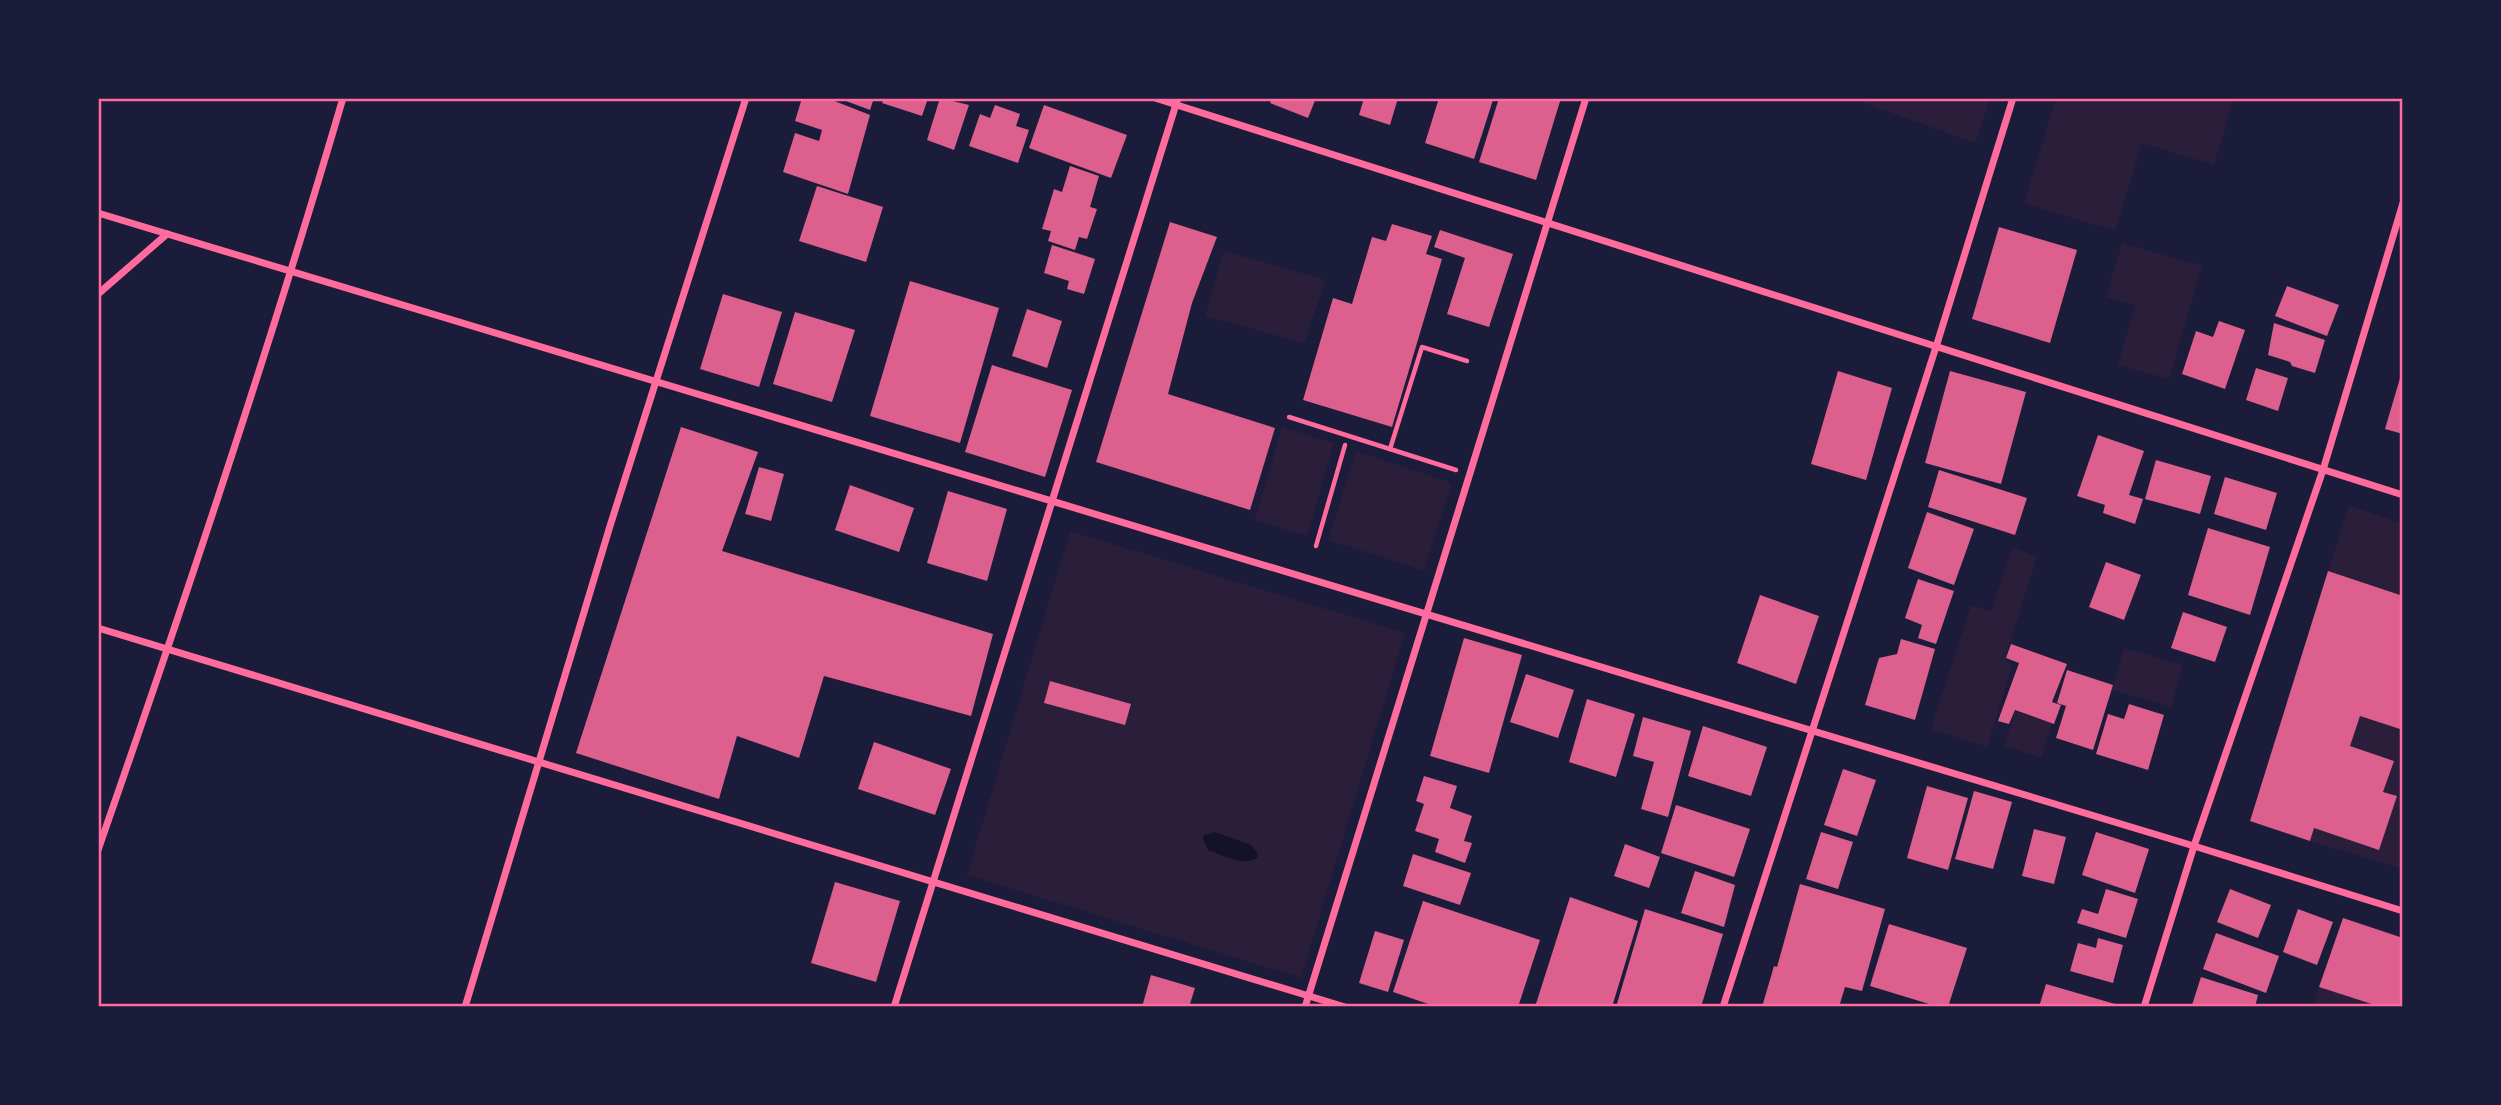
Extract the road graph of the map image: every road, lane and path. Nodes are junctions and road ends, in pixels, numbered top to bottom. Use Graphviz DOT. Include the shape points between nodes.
graph roads {
  1 [pos="343,98"];
  2 [pos="746,98"];
  3 [pos="1155,98"];
  4 [pos="1586,98"];
  5 [pos="2013,98"];
  6 [pos="1177,101"];
  7 [pos="2403,204"];
  8 [pos="98,213"];
  9 [pos="1548,221"];
  10 [pos="167,234"];
  11 [pos="292,271"];
  12 [pos="98,295"];
  13 [pos="1936,347"];
  14 [pos="1467,361"];
  15 [pos="655,382"];
  16 [pos="1289,417"];
  17 [pos="1345,445"];
  18 [pos="1390,449"];
  19 [pos="2323,470"];
  20 [pos="1471,474"];
  21 [pos="2403,495"];
  22 [pos="1052,502"];
  23 [pos="1315,545"];
  24 [pos="1428,615"];
  25 [pos="98,628"];
  26 [pos="168,650"];
  27 [pos="1812,730"];
  28 [pos="538,762"];
  29 [pos="2194,846"];
  30 [pos="98,850"];
  31 [pos="933,880"];
  32 [pos="2403,911"];
  33 [pos="1309,996"];
  34 [pos="465,1007"];
  35 [pos="894,1007"];
  36 [pos="1305,1007"];
  37 [pos="1345,1007"];
  38 [pos="1723,1007"];
  39 [pos="2144,1007"];
  1 -- 11 [label="street"];
  2 -- 15 [label="street"];
  3 -- 6 [label="street"];
  4 -- 9 [label="street"];
  5 -- 13 [label="street"];
  6 -- 9 [label="street"];
  6 -- 22 [label="street"];
  7 -- 19 [label="street"];
  8 -- 10 [label="street"];
  9 -- 13 [label="street"];
  9 -- 20 [label="street"];
  10 -- 11 [label="street"];
  10 -- 12 [label="street"];
  11 -- 15 [label="street"];
  11 -- 26 [label="street"];
  13 -- 19 [label="street"];
  13 -- 27 [label="street"];
  14 -- 18 [label="path" via="1422,347"];
  15 -- 22 [label="street"];
  15 -- 28 [label="street"];
  16 -- 18 [label="path"];
  17 -- 23 [label="path"];
  18 -- 20 [label="path"];
  19 -- 21 [label="street"];
  19 -- 29 [label="street"];
  20 -- 24 [label="street"];
  22 -- 24 [label="street"];
  22 -- 31 [label="street"];
  24 -- 27 [label="street"];
  24 -- 33 [label="street"];
  25 -- 26 [label="street"];
  26 -- 28 [label="street"];
  26 -- 30 [label="street"];
  27 -- 29 [label="street"];
  27 -- 38 [label="street"];
  28 -- 31 [label="street"];
  28 -- 34 [label="street"];
  29 -- 32 [label="street"];
  29 -- 39 [label="street"];
  31 -- 33 [label="street"];
  31 -- 35 [label="street"];
  33 -- 36 [label="street"];
  33 -- 37 [label="street"];
}
